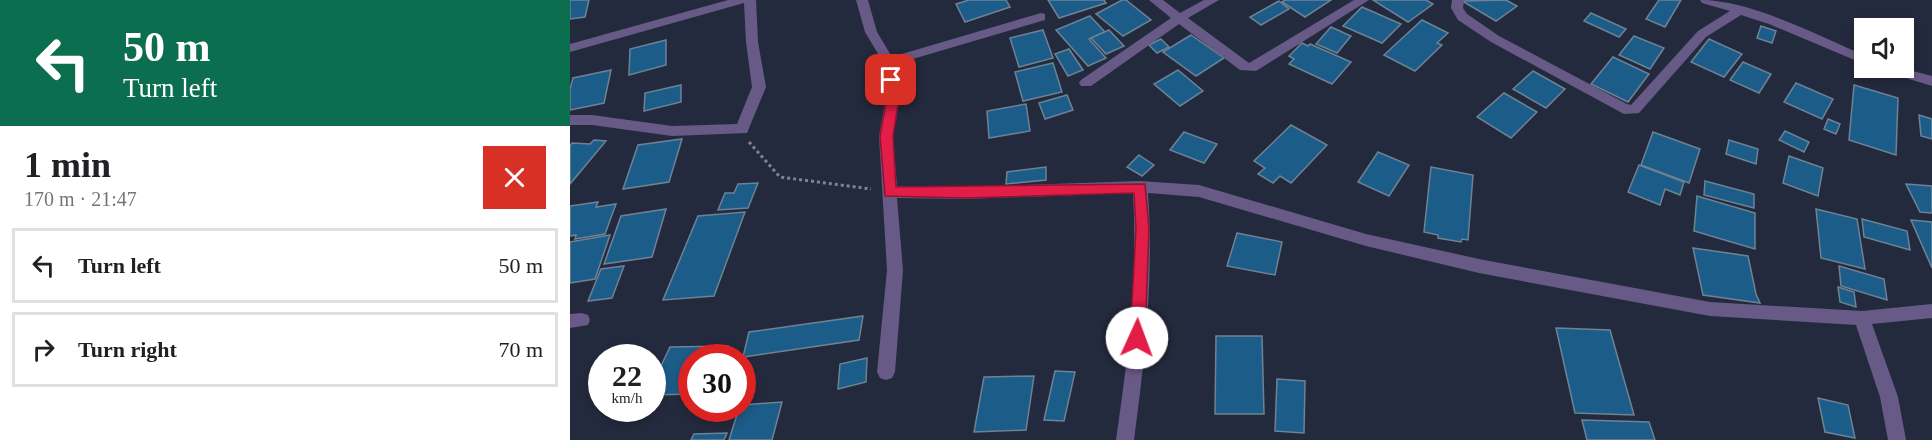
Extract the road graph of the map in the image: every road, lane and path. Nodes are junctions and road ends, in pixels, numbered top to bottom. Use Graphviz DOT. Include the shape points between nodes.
graph roads {
  1 [pos="742,0"];
  2 [pos="750,0"];
  3 [pos="862,0"];
  4 [pos="1155,0"];
  5 [pos="1213,0"];
  6 [pos="1363,0"];
  7 [pos="1458,0"];
  8 [pos="1706,0"];
  9 [pos="1739,11"];
  10 [pos="1041,17"];
  11 [pos="1179,18"];
  12 [pos="570,48"];
  13 [pos="1854,56"];
  14 [pos="889,62"];
  15 [pos="1914,76"];
  16 [pos="1932,81"];
  17 [pos="1086,83"];
  18 [pos="570,120"];
  19 [pos="742,129"];
  20 [pos="1140,187"];
  21 [pos="890,192"];
  22 [pos="1932,311"];
  23 [pos="1862,318"];
  24 [pos="885,372"];
  25 [pos="1125,440"];
  26 [pos="1897,440"];
  1 -- 12 [label="street"];
  2 -- 19 [label="street" via="759,87"];
  3 -- 14 [label="street" via="871,32"];
  4 -- 11 [label="street"];
  5 -- 11 [label="street"];
  6 -- 11 [label="street" via="1251,68"];
  7 -- 9 [label="street" via="1462,16 1495,39 1624,109 1634,110 1702,34"];
  8 -- 9 [label="street"];
  9 -- 13 [label="street" via="1773,21"];
  10 -- 14 [label="street"];
  11 -- 17 [label="street"];
  14 -- 21 [label="street" via="893,98 886,136"];
  15 -- 16 [label="street"];
  18 -- 19 [label="street" via="672,131"];
  19 -- 21 [label="path" via="752,148 780,177"];
  20 -- 21 [label="street"];
  20 -- 23 [label="street" via="1199,191 1366,240 1468,264 1710,309"];
  20 -- 25 [label="street" via="1143,229 1137,354"];
  21 -- 24 [label="street" via="895,270"];
  22 -- 23 [label="street"];
  23 -- 26 [label="street" via="1890,397"];
}
